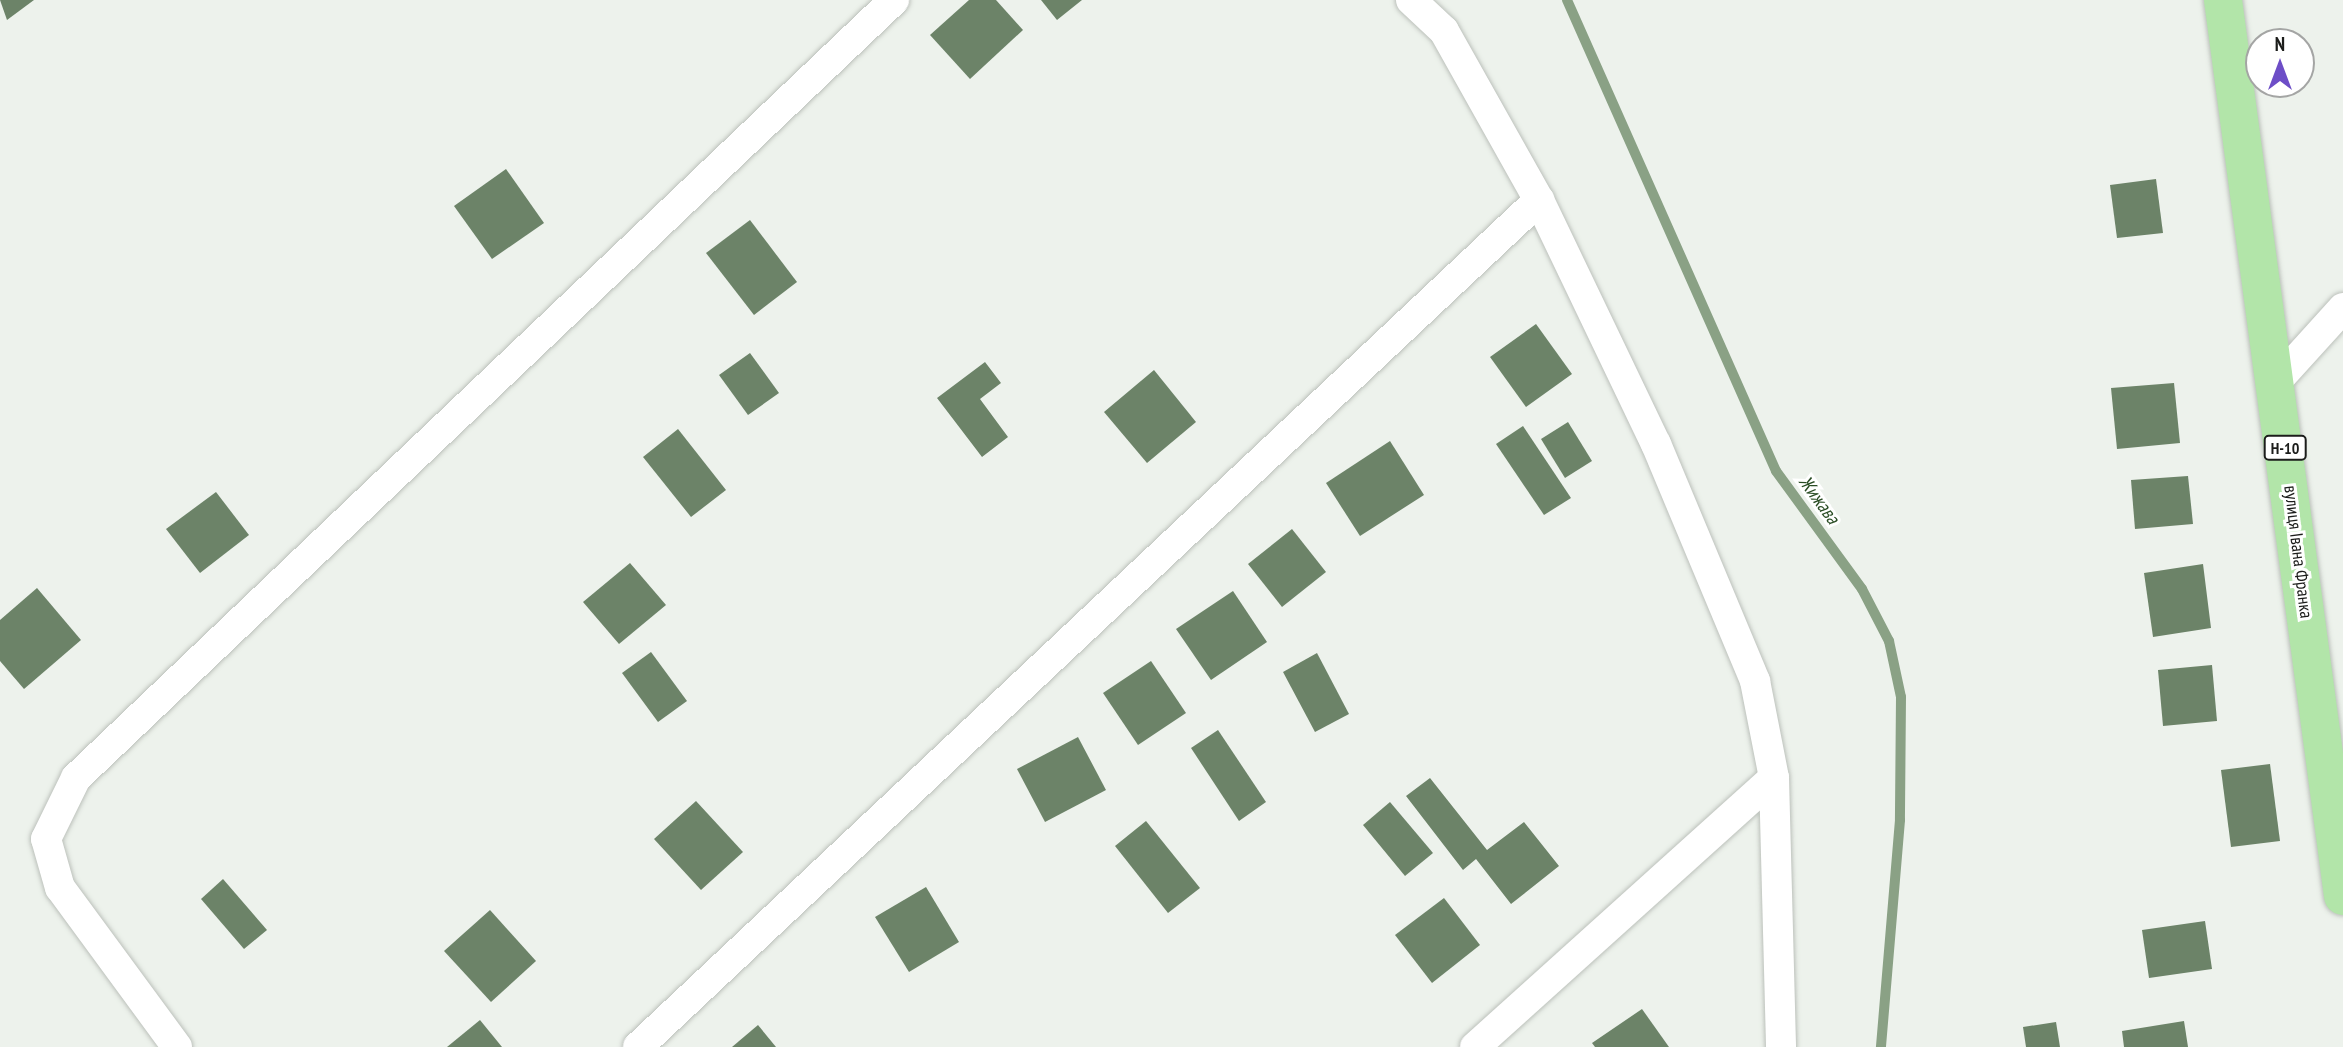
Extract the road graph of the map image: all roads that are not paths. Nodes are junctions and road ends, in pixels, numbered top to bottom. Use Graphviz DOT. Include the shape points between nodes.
graph roads {
  1 [pos="894,0"];
  2 [pos="1411,0"];
  3 [pos="2223,0"];
  4 [pos="1539,200"];
  5 [pos="2343,308"];
  6 [pos="2276,382"];
  7 [pos="1774,778"];
  8 [pos="2343,896"];
  9 [pos="177,1047"];
  10 [pos="638,1047"];
  11 [pos="1475,1047"];
  12 [pos="1781,1047"];
  1 -- 9 [label="street" via="76,778 46,839 60,888"];
  2 -- 4 [label="street" via="1444,31"];
  3 -- 6 [label="main road, вулиця Івана Франка / Н-10"];
  4 -- 7 [label="street" via="1656,444 1755,681"];
  4 -- 10 [label="street"];
  5 -- 6 [label="street"];
  6 -- 8 [label="main road, вулиця Івана Франка / Н-10"];
  7 -- 11 [label="street"];
  7 -- 12 [label="street"];
}
